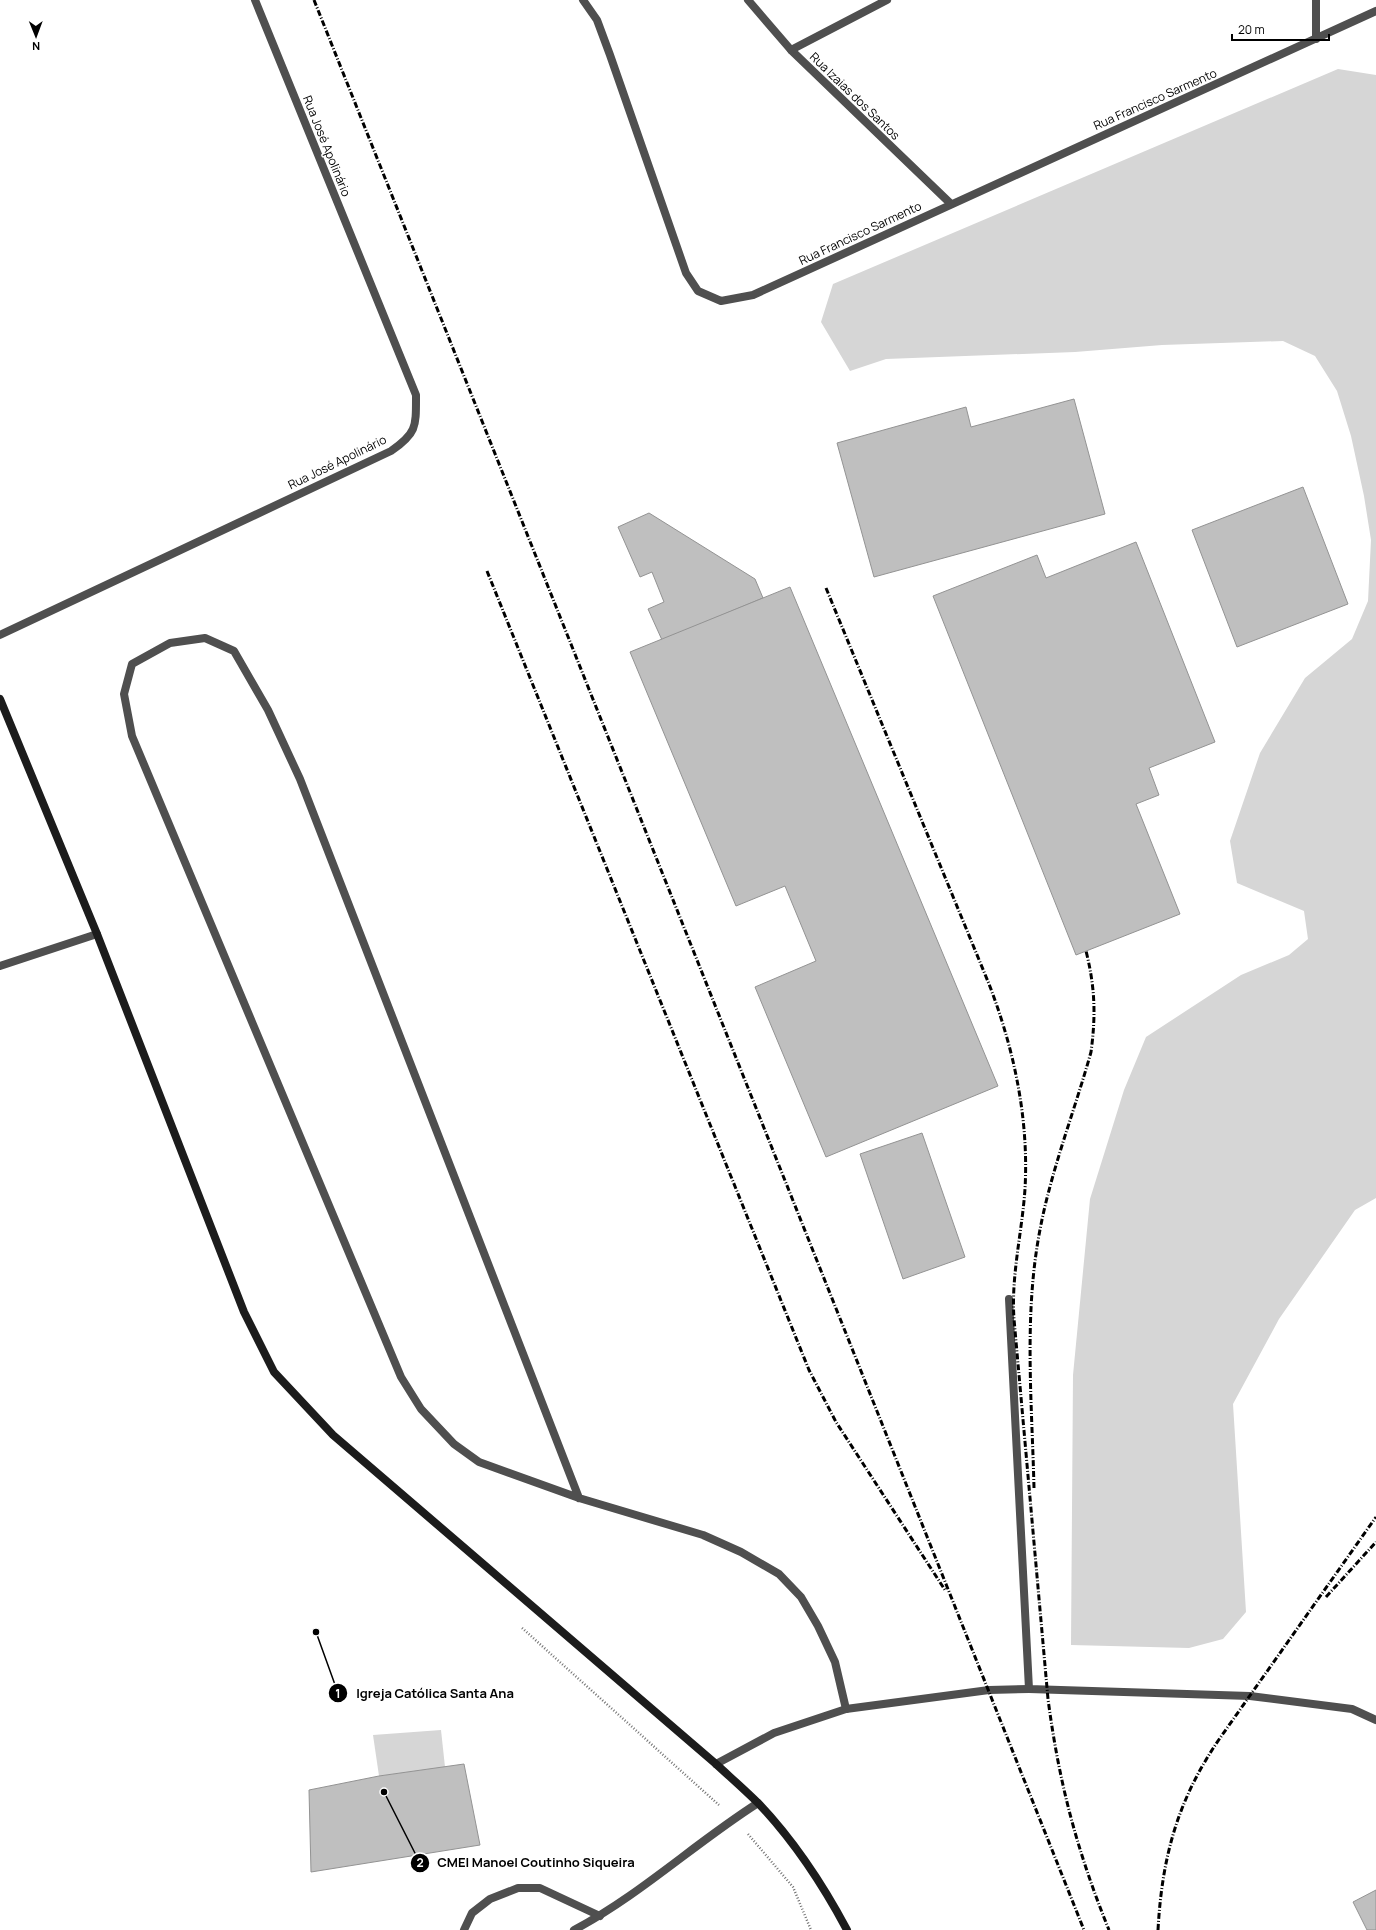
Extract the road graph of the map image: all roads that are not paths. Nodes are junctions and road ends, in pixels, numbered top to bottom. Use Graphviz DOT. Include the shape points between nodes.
graph roads {
  1 [pos="255,0"];
  2 [pos="583,0"];
  3 [pos="748,0"];
  4 [pos="887,0"];
  5 [pos="1316,0"];
  6 [pos="1376,11"];
  7 [pos="1316,39"];
  8 [pos="791,50"];
  9 [pos="951,204"];
  10 [pos="0,635"];
  11 [pos="0,699"];
  12 [pos="97,934"];
  13 [pos="0,966"];
  14 [pos="1009,1299"];
  15 [pos="579,1498"];
  16 [pos="1029,1689"];
  17 [pos="846,1709"];
  18 [pos="1376,1720"];
  19 [pos="716,1764"];
  20 [pos="758,1803"];
  21 [pos="600,1916"];
  22 [pos="464,1930"];
  23 [pos="574,1930"];
  24 [pos="847,1930"];
  1 -- 10 [label="street, Rua José Apolinário" via="416,395 416,421 408,439 390,451"];
  2 -- 9 [label="street, Rua Francisco Sarmento" via="597,20 686,273 698,291 721,301 753,295"];
  3 -- 8 [label="street, Rua Izaias dos Santos"];
  4 -- 8 [label="street"];
  5 -- 7 [label="street"];
  6 -- 7 [label="street, Rua Francisco Sarmento"];
  7 -- 9 [label="street, Rua Francisco Sarmento"];
  8 -- 9 [label="street, Rua Izaias dos Santos"];
  11 -- 12 [label="street"];
  12 -- 13 [label="street"];
  12 -- 19 [label="street" via="244,1312 274,1372 333,1435"];
  14 -- 16 [label="street"];
  15 -- 15 [label="street" via="479,1462 454,1444 421,1409 401,1377 132,736 124,694 132,664 170,643 205,638 234,651 268,710 300,779"];
  15 -- 17 [label="street" via="703,1535 741,1552 779,1574 801,1597 818,1626 835,1662"];
  16 -- 17 [label="street" via="989,1690"];
  16 -- 18 [label="street" via="1250,1696 1352,1709"];
  17 -- 19 [label="street" via="774,1733"];
  19 -- 20 [label="street"];
  20 -- 21 [label="street"];
  20 -- 24 [label="street" via="791,1840"];
  21 -- 22 [label="street" via="540,1888 518,1888 490,1899 472,1913"];
  21 -- 23 [label="street"];
}
